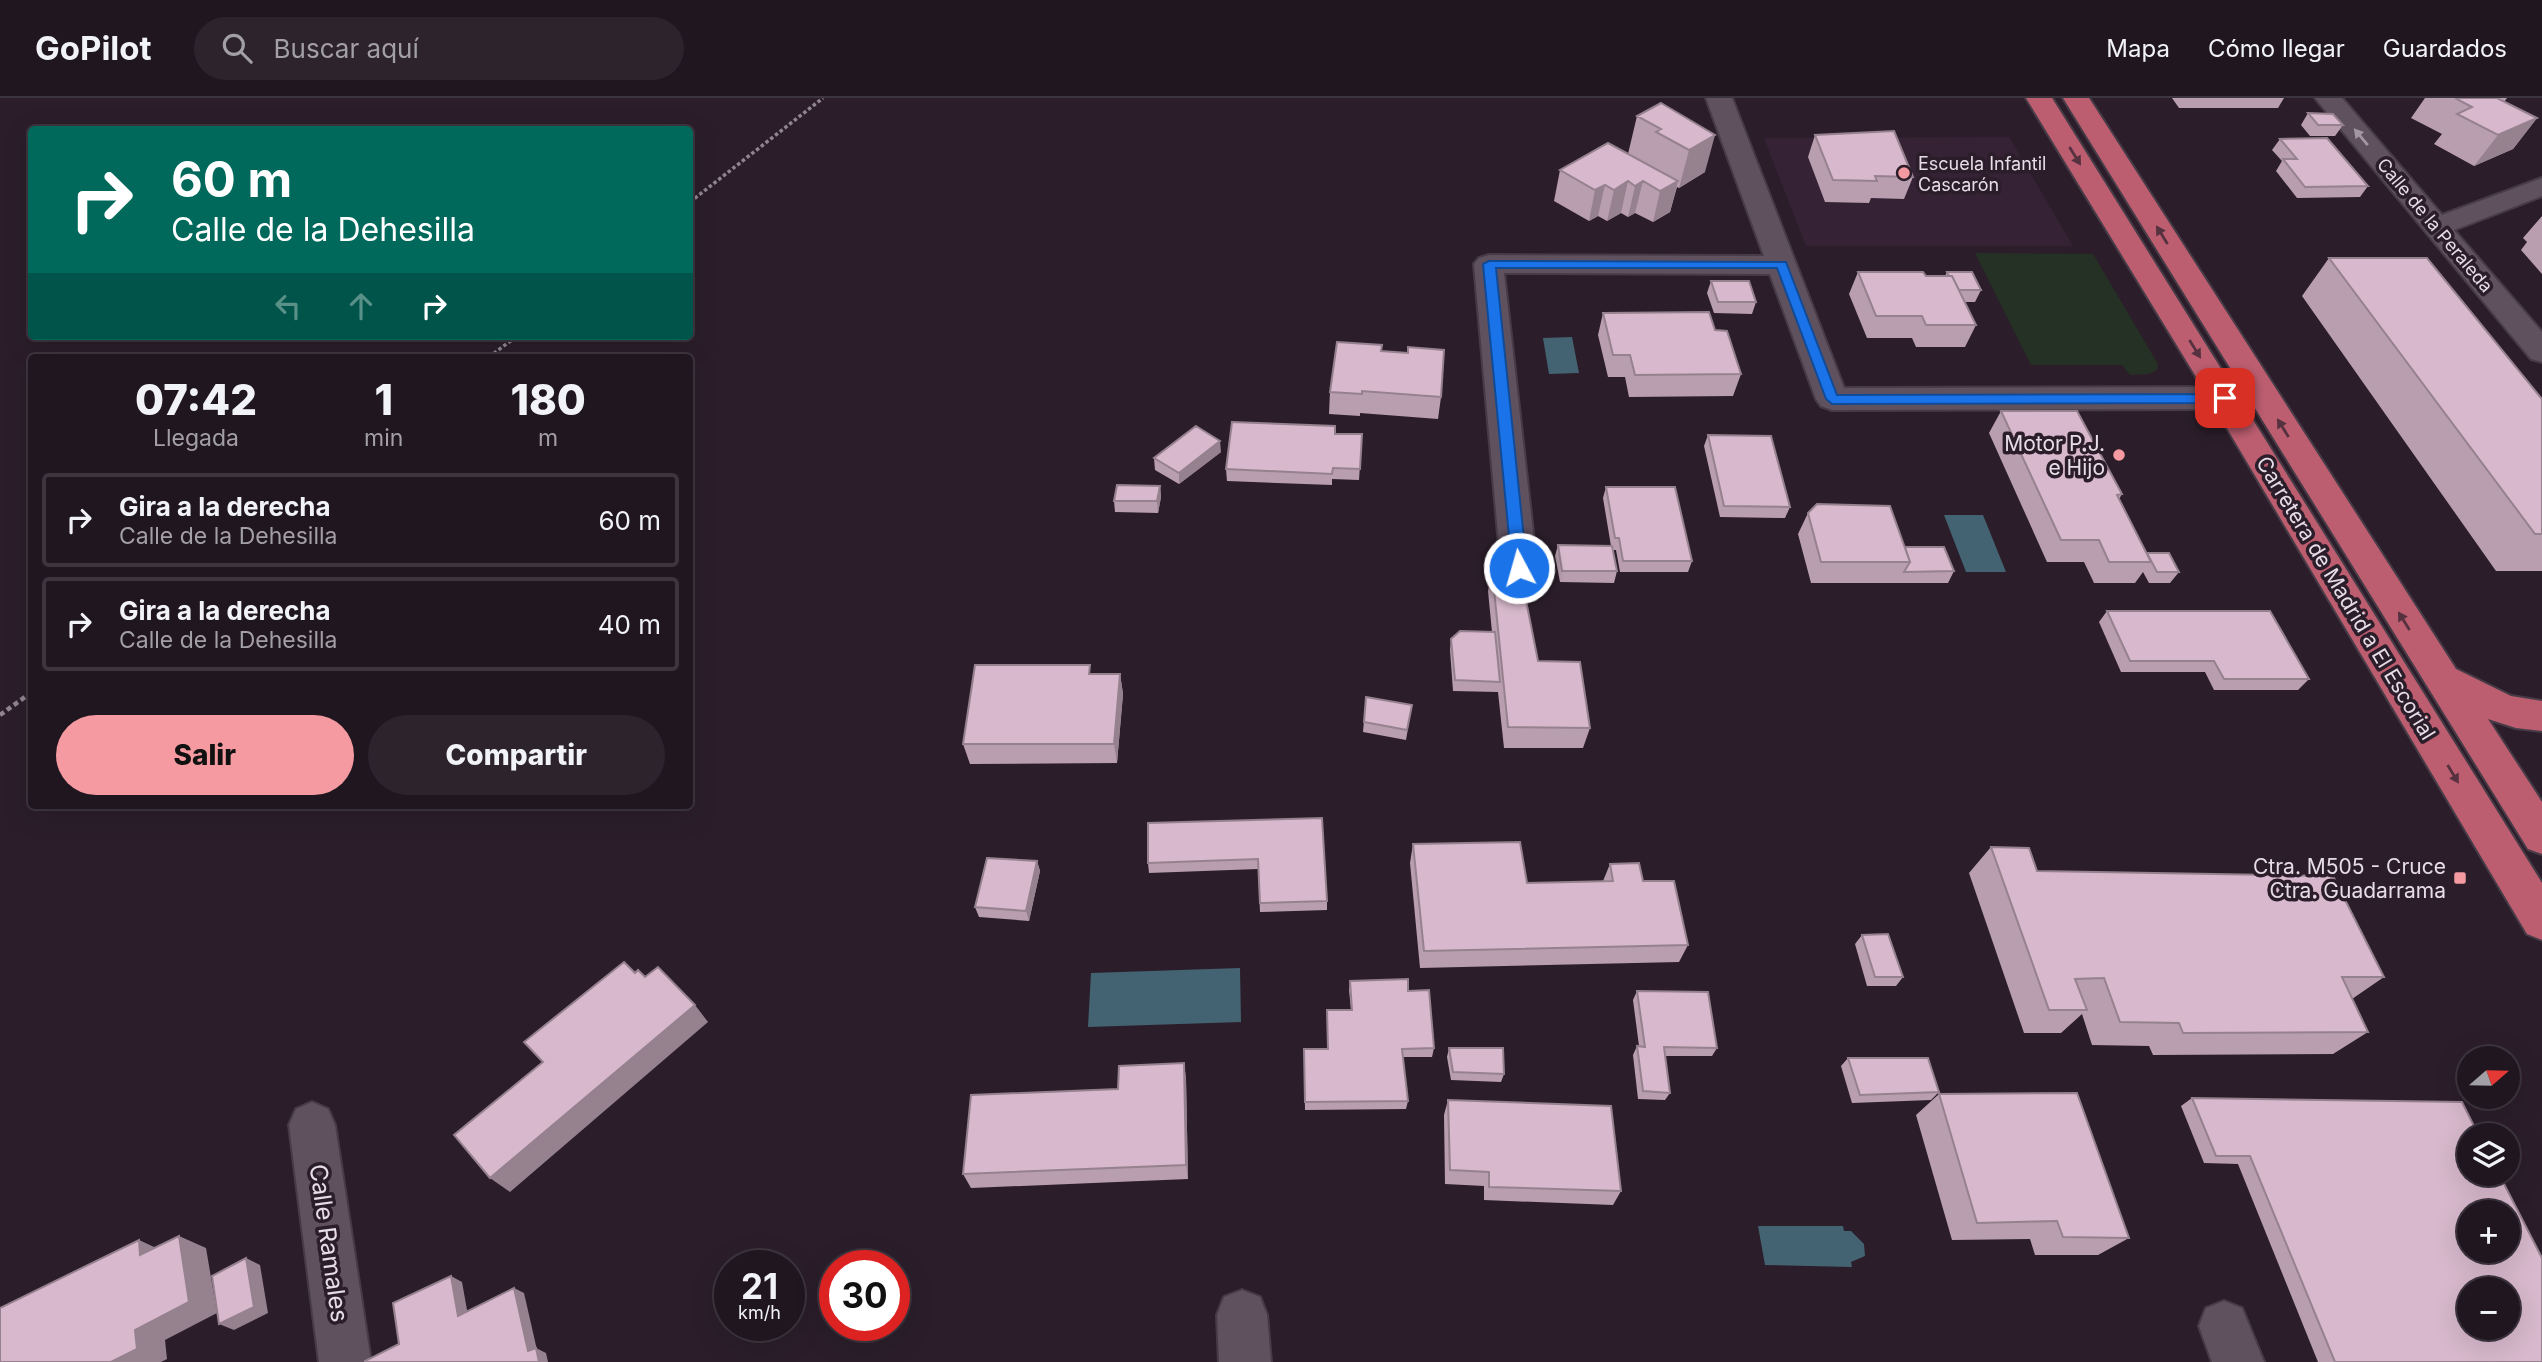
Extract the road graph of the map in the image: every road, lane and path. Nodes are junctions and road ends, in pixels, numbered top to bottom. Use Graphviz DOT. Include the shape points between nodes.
graph roads {
  1 [pos="823,98"];
  2 [pos="1719,98"];
  3 [pos="2039,98"];
  4 [pos="2076,98"];
  5 [pos="2328,98"];
  6 [pos="2542,186"];
  7 [pos="693,200"];
  8 [pos="2436,227"];
  9 [pos="1782,265"];
  10 [pos="512,340"];
  11 [pos="2542,352"];
  12 [pos="493,354"];
  13 [pos="2225,398"];
  14 [pos="1519,568"];
  15 [pos="2440,678"];
  16 [pos="28,695"];
  17 [pos="0,715"];
  18 [pos="2542,716"];
  19 [pos="2542,837"];
  20 [pos="2542,921"];
  21 [pos="312,1125"];
  22 [pos="345,1362"];
  1 -- 7 [label="path"];
  2 -- 9 [label="street"];
  3 -- 13 [label="highway, Carretera de Madrid a El Escorial, one-way"];
  15 -- 4 [label="highway, Carretera de Madrid a El Escorial, one-way"];
  8 -- 5 [label="street, Calle de la Peraleda, one-way"];
  6 -- 8 [label="street"];
  8 -- 11 [label="street, Calle de la Peraleda"];
  9 -- 13 [label="street" via="1832,399"];
  9 -- 14 [label="street" via="1489,264"];
  10 -- 12 [label="path"];
  13 -- 20 [label="highway, Carretera de Madrid a El Escorial, one-way"];
  15 -- 18 [label="highway" via="2484,702"];
  15 -- 19 [label="highway, Carretera de Madrid a El Escorial"];
  16 -- 17 [label="path"];
  21 -- 22 [label="street, Calle Ramales"];
}
